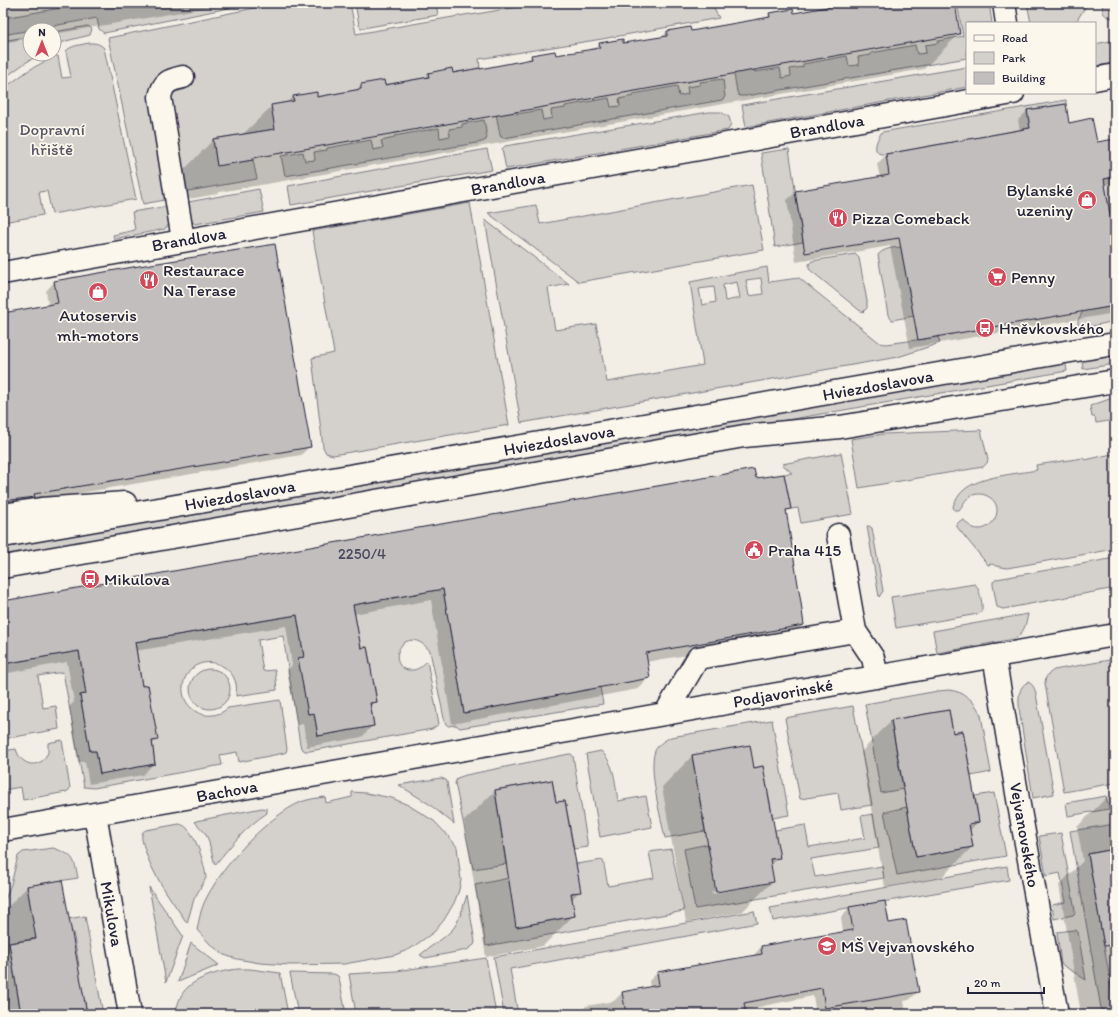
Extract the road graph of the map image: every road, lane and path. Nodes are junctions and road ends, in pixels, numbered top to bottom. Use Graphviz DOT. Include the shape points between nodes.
graph roads {
  1 [pos="1004,3"];
  2 [pos="1007,22"];
  3 [pos="1115,75"];
  4 [pos="183,77"];
  5 [pos="1096,79"];
  6 [pos="1008,94"];
  7 [pos="183,240"];
  8 [pos="3,273"];
  9 [pos="1115,344"];
  10 [pos="1115,381"];
  11 [pos="254,493"];
  12 [pos="3,516"];
  13 [pos="838,534"];
  14 [pos="3,536"];
  15 [pos="3,567"];
  16 [pos="855,631"];
  17 [pos="1115,635"];
  18 [pos="994,656"];
  19 [pos="877,677"];
  20 [pos="666,714"];
  21 [pos="450,752"];
  22 [pos="95,814"];
  23 [pos="3,830"];
  24 [pos="130,1014"];
  25 [pos="1057,1014"];
  1 -- 2 [label="street"];
  3 -- 5 [label="street"];
  4 -- 7 [label="street" via="173,79 164,85 160,97"];
  6 -- 7 [label="street, Brandlova"];
  7 -- 8 [label="street, Brandlova"];
  9 -- 11 [label="street, Hviezdoslavova"];
  10 -- 15 [label="street, Hviezdoslavova" via="840,427 744,436"];
  11 -- 12 [label="street" via="41,509"];
  11 -- 14 [label="street, Hviezdoslavova"];
  13 -- 16 [label="street"];
  16 -- 19 [label="street" via="873,658"];
  16 -- 20 [label="street" via="698,658"];
  17 -- 18 [label="street, Podjavorinské"];
  18 -- 19 [label="street, Podjavorinské"];
  18 -- 25 [label="street, Vejvanovského"];
  19 -- 20 [label="street, Podjavorinské"];
  20 -- 21 [label="street, Podjavorinské"];
  21 -- 22 [label="street, Bachova"];
  22 -- 23 [label="street, Bachova"];
  22 -- 24 [label="street, Mikulova"];
}
